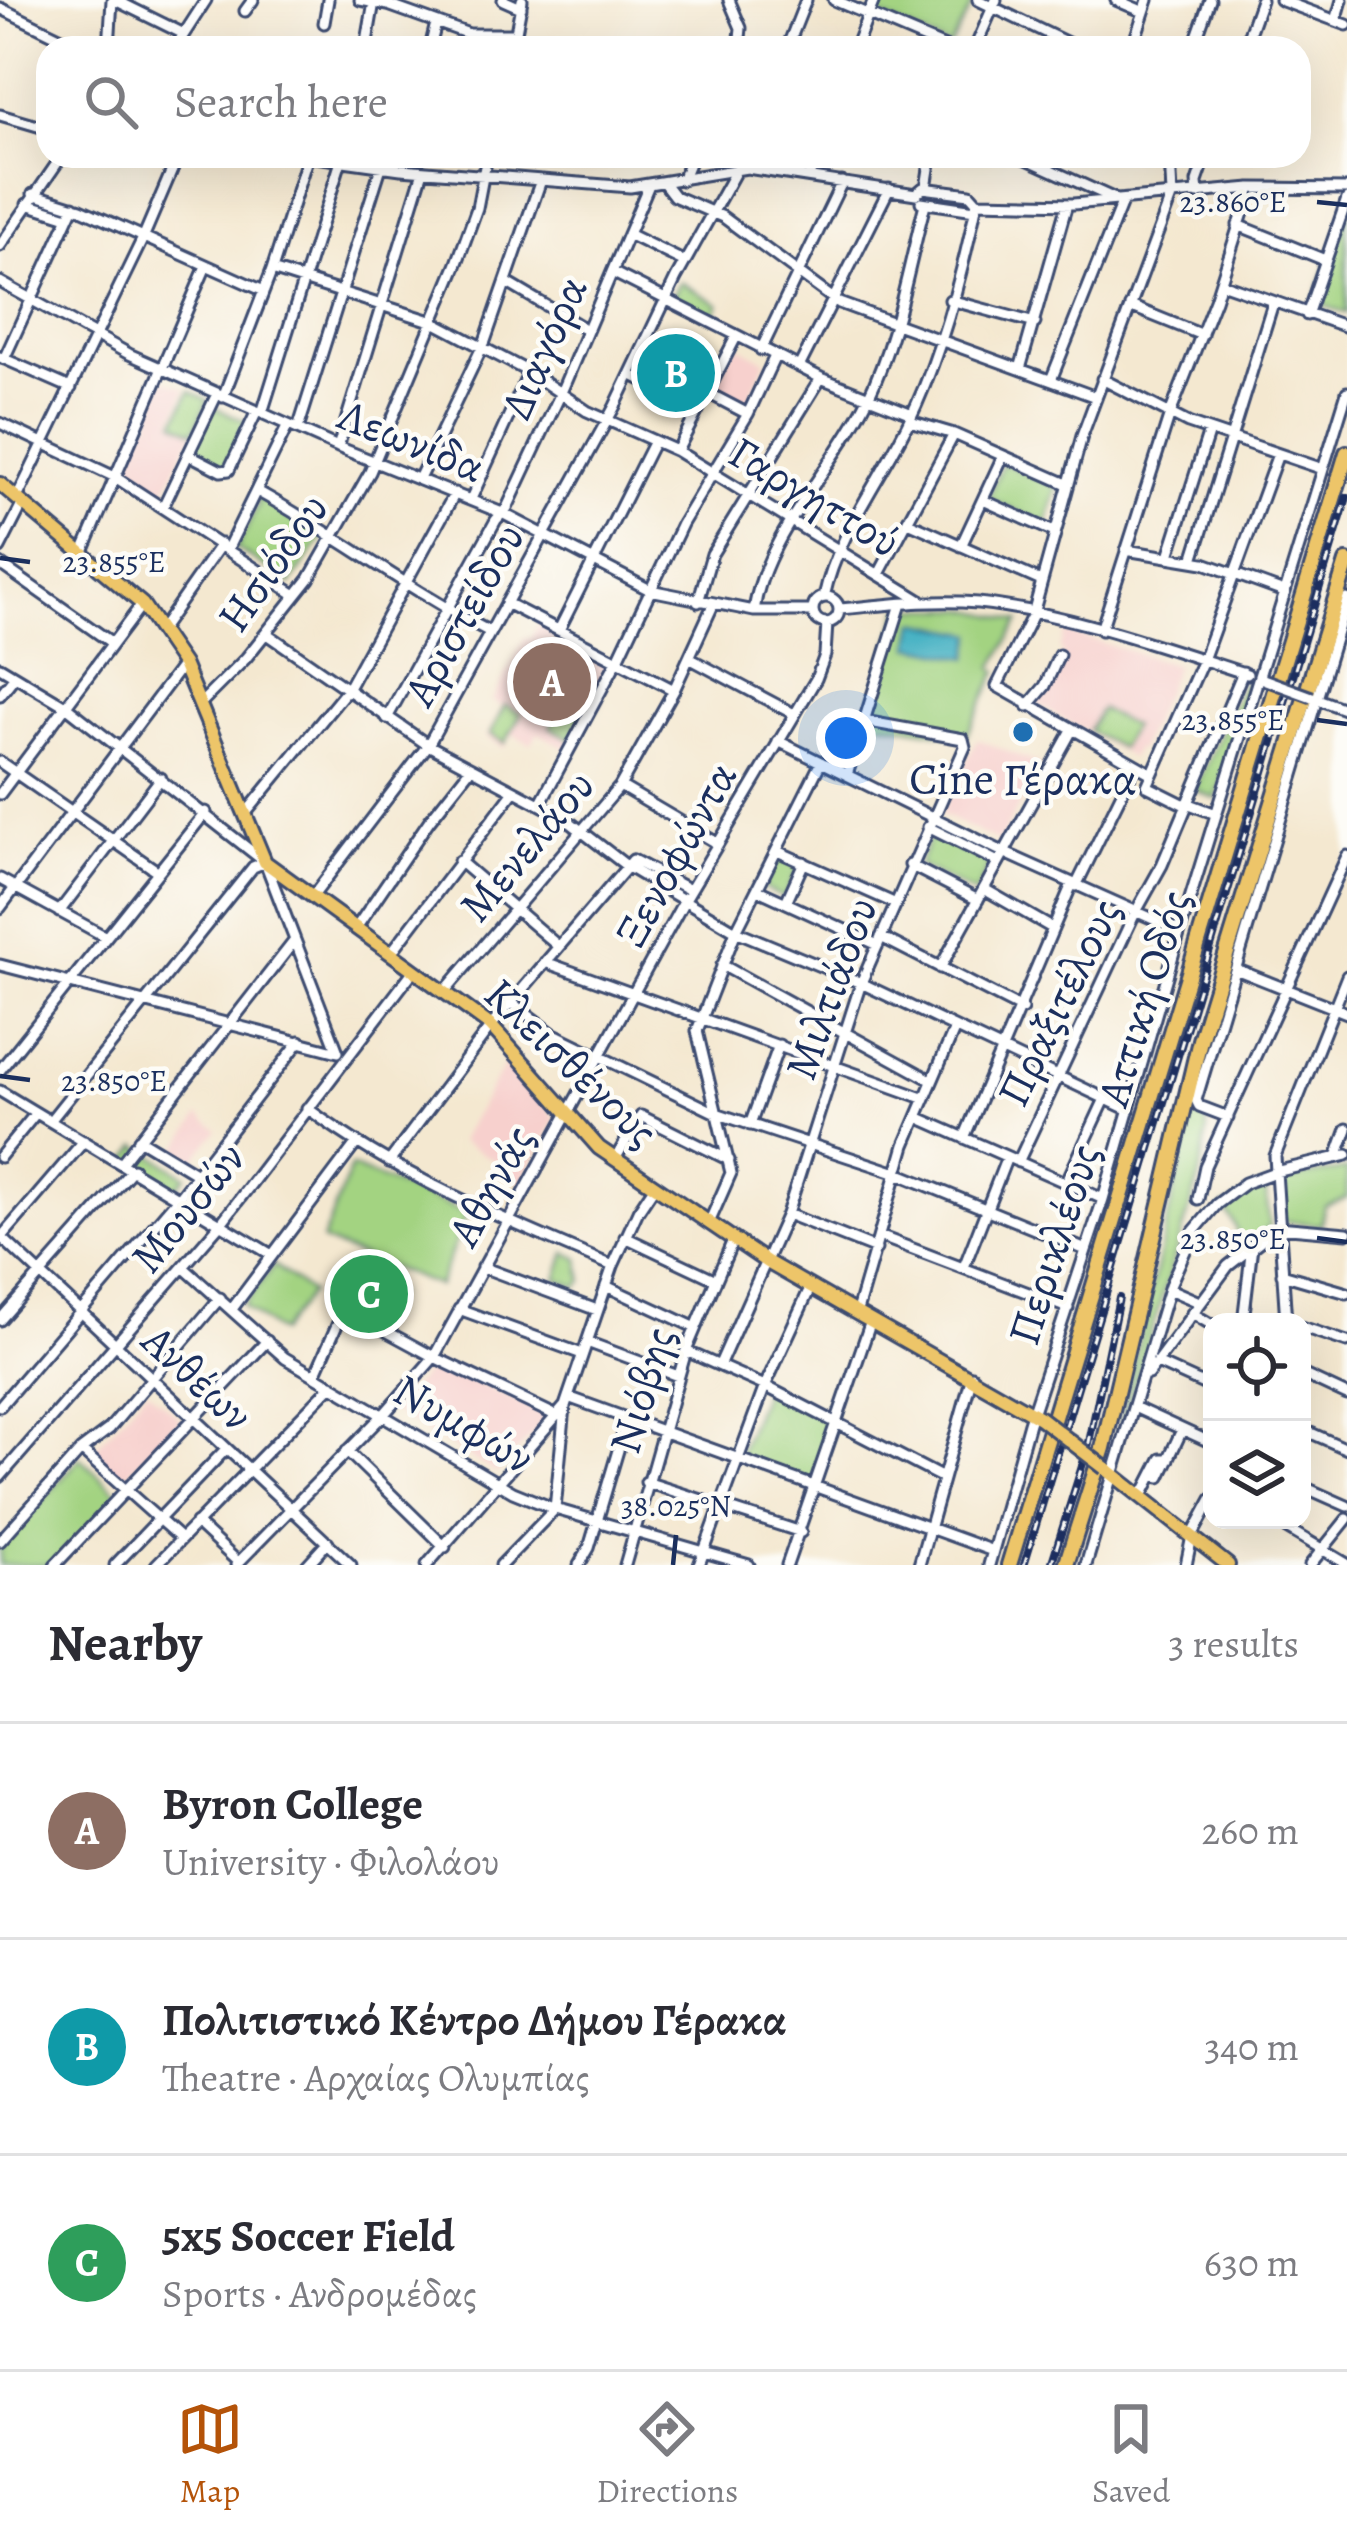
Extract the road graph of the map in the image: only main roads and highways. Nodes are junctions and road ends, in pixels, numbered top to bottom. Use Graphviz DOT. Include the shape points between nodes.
graph roads {
  1 [pos="1347,453"];
  2 [pos="0,484"];
  3 [pos="1347,562"];
  4 [pos="1009,1565"];
  5 [pos="1066,1565"];
  6 [pos="1228,1565"];
  1 -- 4 [label="highway, Αττική Οδός"];
  2 -- 6 [label="main road, Κλεισθένους, bridge" via="162,628 265,862 491,1026 590,1141 767,1262 1036,1416"];
  3 -- 5 [label="highway, Αττική Οδός" via="1200,1040 1103,1448"];
}
